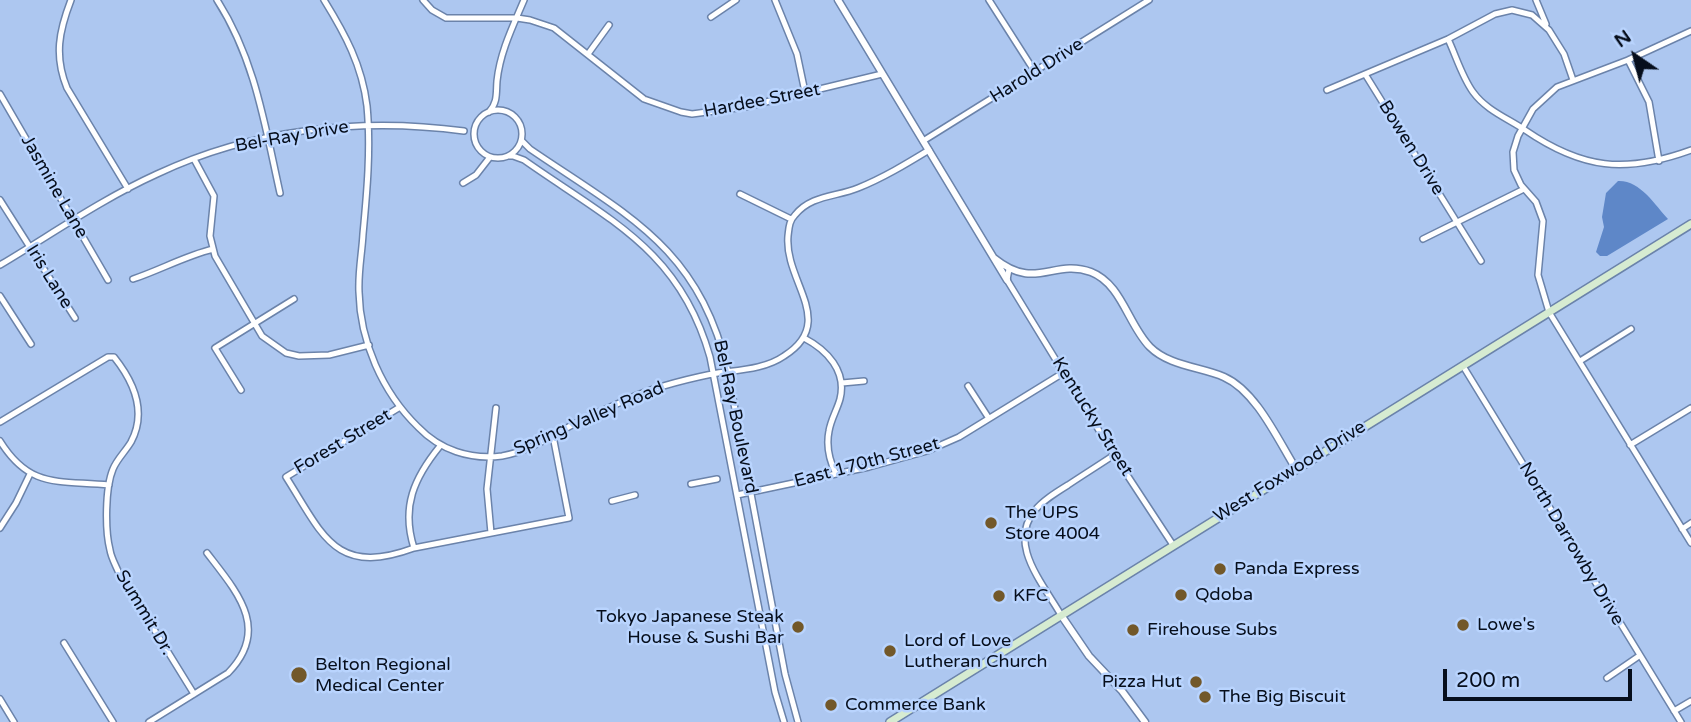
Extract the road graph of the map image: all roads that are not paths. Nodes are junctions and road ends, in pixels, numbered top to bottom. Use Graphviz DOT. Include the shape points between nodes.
graph roads {
  1 [pos="71,0"];
  2 [pos="217,0"];
  3 [pos="334,0"];
  4 [pos="423,0"];
  5 [pos="524,0"];
  6 [pos="736,0"];
  7 [pos="775,0"];
  8 [pos="838,0"];
  9 [pos="989,0"];
  10 [pos="1149,0"];
  11 [pos="325,2"];
  12 [pos="1537,3"];
  13 [pos="711,17"];
  14 [pos="1535,17"];
  15 [pos="517,18"];
  16 [pos="609,25"];
  17 [pos="1549,30"];
  18 [pos="1689,32"];
  19 [pos="1448,39"];
  20 [pos="1691,40"];
  21 [pos="588,54"];
  22 [pos="1628,60"];
  23 [pos="1035,72"];
  24 [pos="883,74"];
  25 [pos="1365,74"];
  26 [pos="1573,80"];
  27 [pos="1327,90"];
  28 [pos="804,92"];
  29 [pos="0,94"];
  30 [pos="497,100"];
  31 [pos="488,113"];
  32 [pos="509,113"];
  33 [pos="476,124"];
  34 [pos="368,125"];
  35 [pos="1523,129"];
  36 [pos="464,131"];
  37 [pos="268,137"];
  38 [pos="475,141"];
  39 [pos="522,141"];
  40 [pos="923,141"];
  41 [pos="929,150"];
  42 [pos="1691,150"];
  43 [pos="508,156"];
  44 [pos="490,157"];
  45 [pos="194,159"];
  46 [pos="1659,161"];
  47 [pos="463,183"];
  48 [pos="128,189"];
  49 [pos="1524,189"];
  50 [pos="280,193"];
  51 [pos="740,194"];
  52 [pos="0,200"];
  53 [pos="791,219"];
  54 [pos="73,221"];
  55 [pos="1457,222"];
  56 [pos="1691,224"];
  57 [pos="1423,239"];
  58 [pos="658,240"];
  59 [pos="30,247"];
  60 [pos="213,249"];
  61 [pos="649,250"];
  62 [pos="994,258"];
  63 [pos="1481,261"];
  64 [pos="0,265"];
  65 [pos="1012,270"];
  66 [pos="133,279"];
  67 [pos="108,280"];
  68 [pos="1007,280"];
  69 [pos="1012,289"];
  70 [pos="0,296"];
  71 [pos="294,299"];
  72 [pos="1549,312"];
  73 [pos="75,318"];
  74 [pos="255,324"];
  75 [pos="1631,329"];
  76 [pos="804,338"];
  77 [pos="31,344"];
  78 [pos="369,345"];
  79 [pos="1580,361"];
  80 [pos="1463,366"];
  81 [pos="728,372"];
  82 [pos="1063,373"];
  83 [pos="714,374"];
  84 [pos="864,381"];
  85 [pos="842,383"];
  86 [pos="968,386"];
  87 [pos="241,390"];
  88 [pos="400,407"];
  89 [pos="496,408"];
  90 [pos="1691,408"];
  91 [pos="988,417"];
  92 [pos="0,422"];
  93 [pos="553,436"];
  94 [pos="0,441"];
  95 [pos="1630,445"];
  96 [pos="440,446"];
  97 [pos="1114,455"];
  98 [pos="490,457"];
  99 [pos="1296,469"];
  100 [pos="30,474"];
  101 [pos="836,474"];
  102 [pos="717,479"];
  103 [pos="691,484"];
  104 [pos="108,485"];
  105 [pos="750,493"];
  106 [pos="635,495"];
  107 [pos="737,495"];
  108 [pos="612,500"];
  109 [pos="1691,523"];
  110 [pos="0,528"];
  111 [pos="1682,529"];
  112 [pos="491,533"];
  113 [pos="1691,543"];
  114 [pos="1173,545"];
  115 [pos="414,548"];
  116 [pos="207,553"];
  117 [pos="773,610"];
  118 [pos="760,612"];
  119 [pos="1061,615"];
  120 [pos="64,643"];
  121 [pos="1639,656"];
  122 [pos="1607,678"];
  123 [pos="194,694"];
  124 [pos="0,699"];
  125 [pos="1691,701"];
  126 [pos="791,703"];
  127 [pos="779,706"];
  128 [pos="1674,711"];
  129 [pos="14,722"];
  130 [pos="113,722"];
  131 [pos="149,722"];
  132 [pos="784,722"];
  133 [pos="798,722"];
  134 [pos="890,722"];
  135 [pos="1145,722"];
  136 [pos="1681,722"];
  1 -- 48 [label="street" via="58,41 62,75"];
  2 -- 37 [label="street" via="252,72"];
  3 -- 11 [label="street"];
  4 -- 15 [label="street, Hardee Street" via="439,14 454,19"];
  5 -- 15 [label="street"];
  6 -- 13 [label="street"];
  7 -- 28 [label="street" via="797,54"];
  8 -- 24 [label="street"];
  9 -- 23 [label="street"];
  10 -- 23 [label="street, Harold Drive"];
  11 -- 34 [label="street, Spring Valley Road" via="356,59"];
  12 -- 14 [label="street"];
  12 -- 17 [label="street"];
  14 -- 17 [label="street"];
  14 -- 19 [label="street" via="1503,11"];
  15 -- 21 [label="street, Hardee Street" via="554,28"];
  15 -- 30 [label="street" via="499,66"];
  16 -- 21 [label="street"];
  17 -- 26 [label="street"];
  18 -- 20 [label="street"];
  18 -- 22 [label="street"];
  19 -- 25 [label="street"];
  19 -- 35 [label="street" via="1473,92"];
  21 -- 28 [label="street, Hardee Street" via="644,99 692,114"];
  22 -- 26 [label="street"];
  22 -- 46 [label="street" via="1649,102"];
  23 -- 40 [label="street, Harold Drive"];
  24 -- 28 [label="street, Hardee Street"];
  24 -- 40 [label="street"];
  25 -- 27 [label="street"];
  25 -- 55 [label="street, Bowen Drive"];
  26 -- 35 [label="street" via="1539,101"];
  29 -- 54 [label="street, Jasmine Lane"];
  30 -- 31 [label="street"];
  30 -- 32 [label="street, Bel-Ray Boulevard"];
  31 -- 32 [label="street"];
  31 -- 33 [label="street"];
  32 -- 39 [label="street, Bel-Ray Boulevard" via="522,127"];
  33 -- 36 [label="street"];
  33 -- 38 [label="street"];
  34 -- 36 [label="street, Bel-Ray Drive"];
  34 -- 37 [label="street, Bel-Ray Drive"];
  34 -- 78 [label="street, Spring Valley Road" via="359,292"];
  35 -- 46 [label="street" via="1549,147 1590,162"];
  35 -- 49 [label="street" via="1513,162"];
  36 -- 38 [label="street"];
  37 -- 45 [label="street, Bel-Ray Drive"];
  37 -- 50 [label="street"];
  38 -- 44 [label="street"];
  39 -- 43 [label="street"];
  39 -- 58 [label="street, Bel-Ray Boulevard"];
  40 -- 41 [label="street"];
  41 -- 53 [label="street" via="855,190 809,202"];
  41 -- 62 [label="street"];
  42 -- 46 [label="street"];
  43 -- 44 [label="street, Bel-Ray Boulevard"];
  43 -- 61 [label="street, Bel-Ray Boulevard" via="524,160"];
  44 -- 47 [label="street"];
  45 -- 48 [label="street, Bel-Ray Drive"];
  45 -- 60 [label="street" via="214,196"];
  48 -- 54 [label="street, Bel-Ray Drive"];
  49 -- 55 [label="street"];
  49 -- 72 [label="street" via="1536,202 1543,221 1538,275"];
  51 -- 53 [label="street"];
  52 -- 59 [label="street, Iris Lane"];
  53 -- 76 [label="street" via="790,264 809,314"];
  54 -- 59 [label="street, Bel-Ray Drive"];
  54 -- 67 [label="street, Jasmine Lane"];
  55 -- 57 [label="street"];
  55 -- 63 [label="street, Bowen Drive"];
  56 -- 72 [label="main road, West Foxwood Drive"];
  58 -- 61 [label="street"];
  58 -- 81 [label="street, Bel-Ray Boulevard" via="681,265 706,305"];
  59 -- 64 [label="street, Bel-Ray Drive"];
  59 -- 73 [label="street, Iris Lane"];
  60 -- 66 [label="street"];
  60 -- 74 [label="street"];
  61 -- 83 [label="street, Bel-Ray Boulevard" via="692,308"];
  62 -- 65 [label="street"];
  62 -- 68 [label="street"];
  65 -- 68 [label="street"];
  65 -- 69 [label="street"];
  65 -- 99 [label="street" via="1031,275 1077,269 1098,276 1157,353 1226,378 1249,394"];
  68 -- 69 [label="street, Kentucky Street"];
  69 -- 82 [label="street, Kentucky Street"];
  70 -- 77 [label="street"];
  71 -- 74 [label="street"];
  72 -- 79 [label="street"];
  72 -- 80 [label="main road, West Foxwood Drive"];
  74 -- 78 [label="street" via="275,346 299,356 322,356"];
  74 -- 87 [label="street" via="215,348"];
  75 -- 79 [label="street"];
  76 -- 81 [label="street, Spring Valley Road" via="770,363"];
  76 -- 85 [label="street" via="830,357"];
  78 -- 88 [label="street, Spring Valley Road" via="382,381"];
  79 -- 95 [label="street"];
  80 -- 99 [label="main road, West Foxwood Drive"];
  80 -- 121 [label="street, North Darrowby Drive"];
  81 -- 83 [label="street, Spring Valley Road"];
  81 -- 105 [label="street, Bel-Ray Boulevard"];
  82 -- 91 [label="street, East 170th Street"];
  82 -- 97 [label="street, Kentucky Street"];
  83 -- 93 [label="street, Spring Valley Road" via="636,395"];
  83 -- 107 [label="street, Bel-Ray Boulevard"];
  84 -- 85 [label="street"];
  85 -- 101 [label="street" via="828,440"];
  86 -- 91 [label="street"];
  88 -- 96 [label="street, Spring Valley Road"];
  88 -- 115 [label="street, Forest Street" via="286,477 322,534 344,553 378,557"];
  89 -- 98 [label="street"];
  90 -- 95 [label="street"];
  91 -- 101 [label="street, East 170th Street" via="927,451"];
  92 -- 104 [label="street" via="98,362 114,357 135,390 138,425"];
  93 -- 98 [label="street, Spring Valley Road" via="530,448"];
  93 -- 112 [label="street" via="569,518"];
  94 -- 100 [label="street"];
  95 -- 111 [label="street"];
  96 -- 98 [label="street, Spring Valley Road" via="468,456"];
  96 -- 115 [label="street" via="409,500"];
  97 -- 114 [label="street, Kentucky Street"];
  97 -- 119 [label="street" via="1048,496 1027,526 1031,563"];
  98 -- 112 [label="street"];
  99 -- 114 [label="main road, West Foxwood Drive"];
  100 -- 104 [label="street"];
  100 -- 110 [label="street"];
  101 -- 105 [label="street, East 170th Street"];
  102 -- 103 [label="street"];
  104 -- 123 [label="street, Summit Dr." via="109,550"];
  105 -- 107 [label="street, East 170th Street"];
  105 -- 117 [label="street, Bel-Ray Boulevard"];
  106 -- 108 [label="street"];
  107 -- 118 [label="street, Bel-Ray Boulevard"];
  109 -- 111 [label="street"];
  111 -- 113 [label="street"];
  112 -- 115 [label="street"];
  114 -- 119 [label="main road, West Foxwood Drive"];
  116 -- 123 [label="street" via="243,603 247,643 228,673"];
  117 -- 118 [label="street"];
  117 -- 126 [label="street, Bel-Ray Boulevard"];
  118 -- 127 [label="street, Bel-Ray Boulevard"];
  119 -- 134 [label="main road, West Foxwood Drive"];
  119 -- 135 [label="street"];
  120 -- 130 [label="street"];
  121 -- 122 [label="street"];
  121 -- 128 [label="street, North Darrowby Drive"];
  123 -- 131 [label="street"];
  124 -- 129 [label="street"];
  125 -- 128 [label="street"];
  126 -- 127 [label="street"];
  126 -- 133 [label="street, Bel-Ray Boulevard"];
  127 -- 132 [label="street, Bel-Ray Boulevard"];
  128 -- 136 [label="street, North Darrowby Drive"];
}
